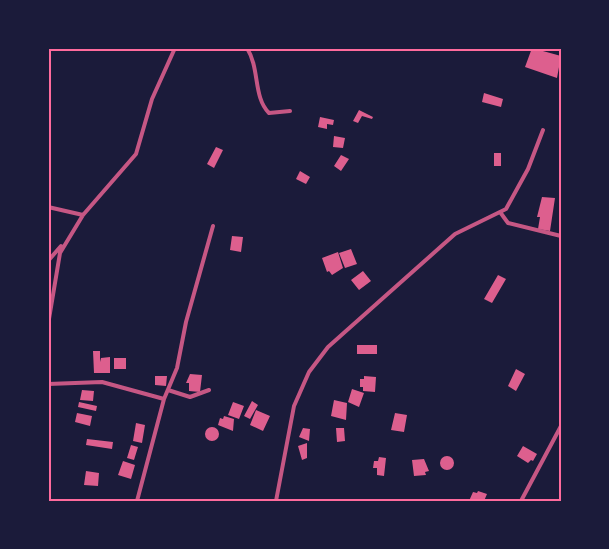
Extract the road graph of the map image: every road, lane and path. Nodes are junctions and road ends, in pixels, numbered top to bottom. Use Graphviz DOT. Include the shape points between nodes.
graph roads {
  1 [pos="175,48"];
  2 [pos="247,48"];
  3 [pos="290,111"];
  4 [pos="543,130"];
  5 [pos="48,207"];
  6 [pos="500,212"];
  7 [pos="83,215"];
  8 [pos="213,226"];
  9 [pos="561,236"];
  10 [pos="64,243"];
  11 [pos="48,261"];
  12 [pos="48,325"];
  13 [pos="48,384"];
  14 [pos="168,390"];
  15 [pos="209,390"];
  16 [pos="164,399"];
  17 [pos="561,426"];
  18 [pos="137,501"];
  19 [pos="276,501"];
  20 [pos="521,501"];
  1 -- 7 [label="street" via="152,99 136,154"];
  2 -- 3 [label="street" via="253,58 263,107 268,113"];
  4 -- 6 [label="street" via="516,194"];
  5 -- 7 [label="street"];
  6 -- 9 [label="street" via="508,223"];
  6 -- 19 [label="street" via="456,234 328,347 309,372 294,406"];
  7 -- 10 [label="street"];
  8 -- 14 [label="street"];
  10 -- 11 [label="street"];
  10 -- 12 [label="street"];
  13 -- 16 [label="street" via="102,382"];
  14 -- 15 [label="street" via="190,397"];
  14 -- 16 [label="street"];
  16 -- 18 [label="street"];
  17 -- 20 [label="street"];
}
